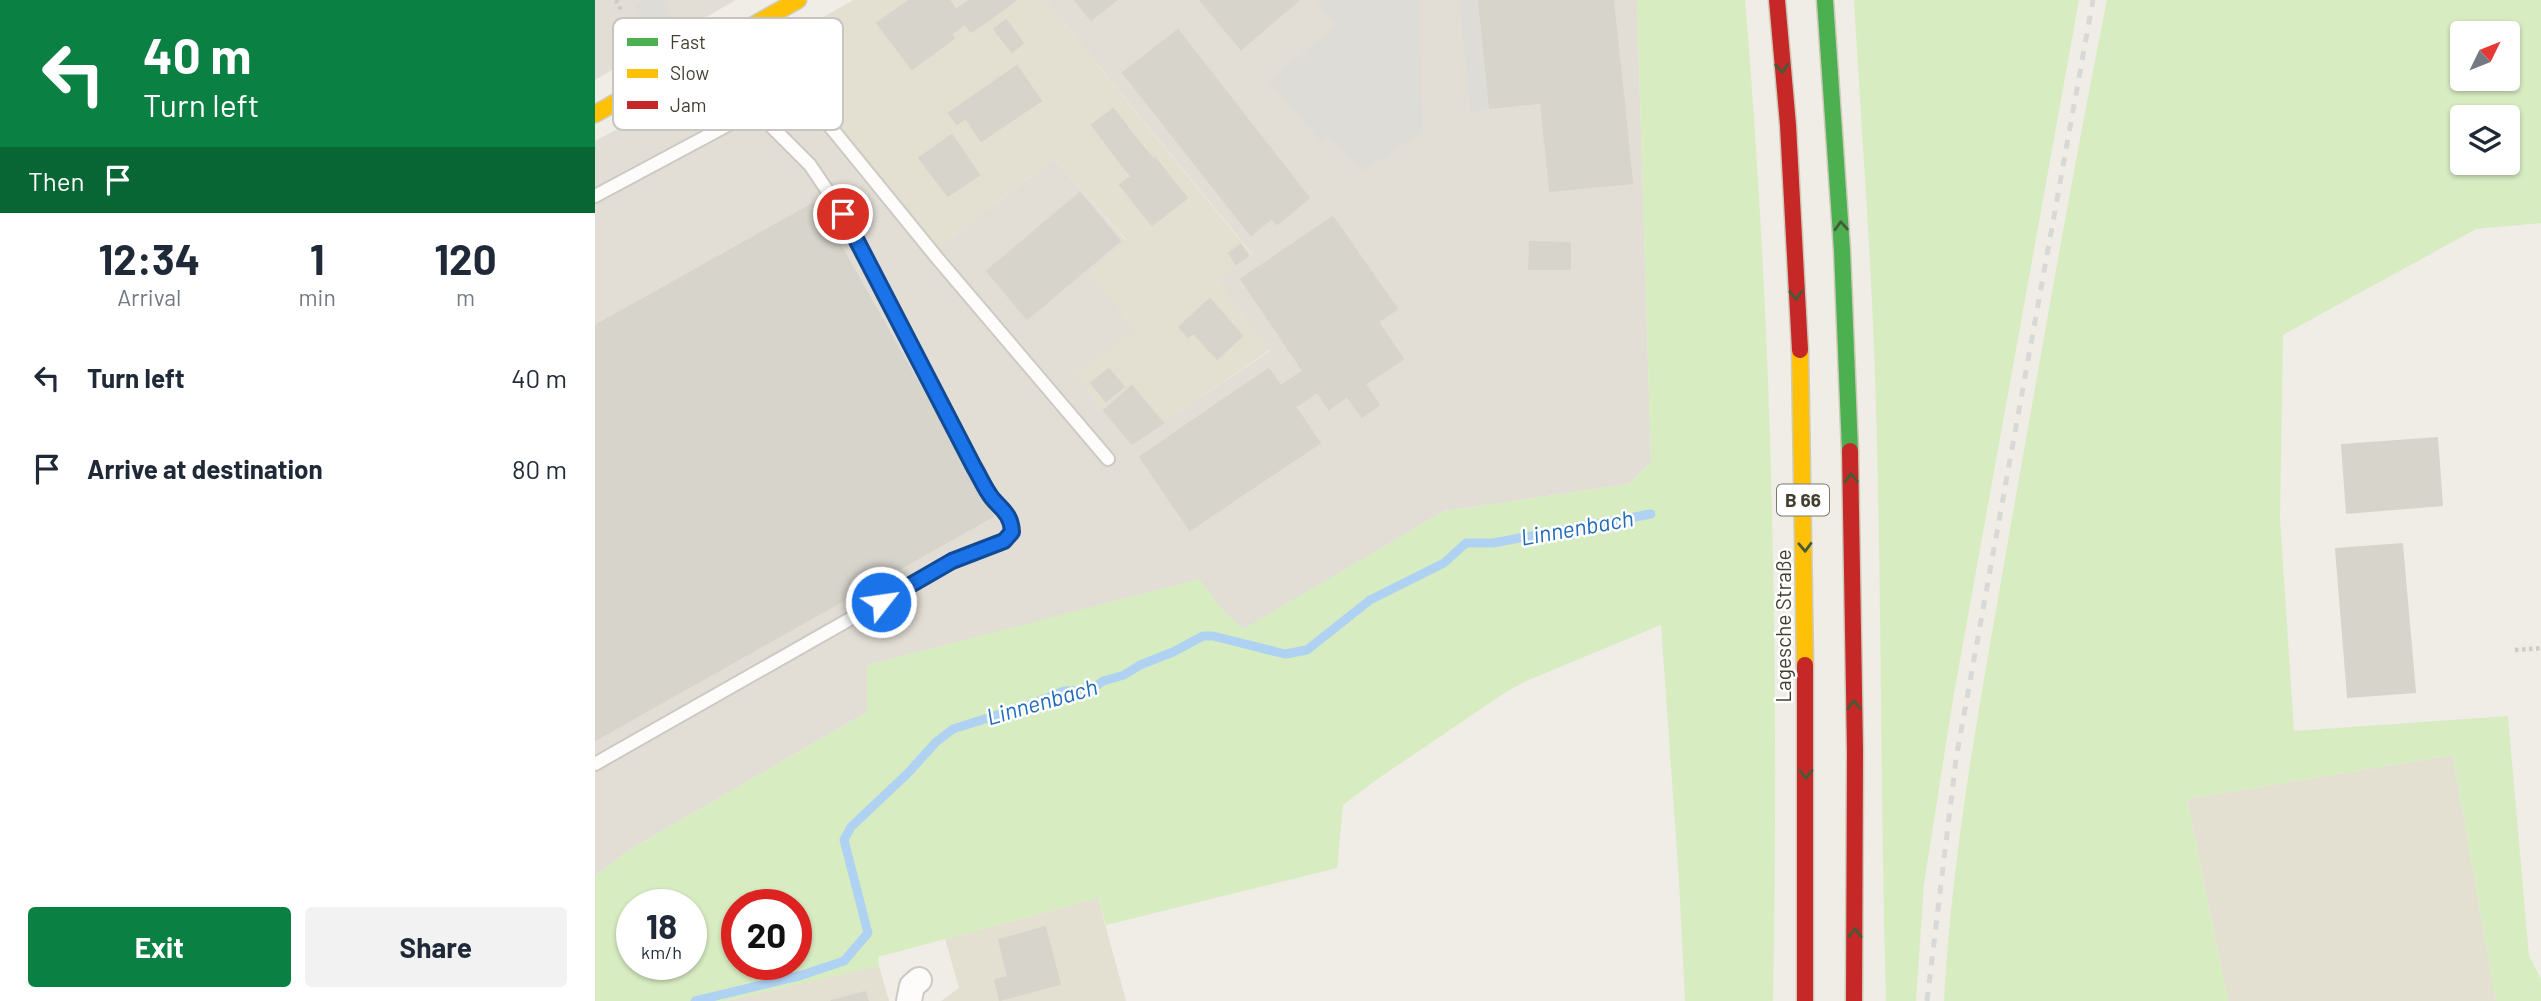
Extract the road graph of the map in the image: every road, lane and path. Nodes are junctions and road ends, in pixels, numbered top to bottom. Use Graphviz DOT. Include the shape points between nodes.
graph roads {
  1 [pos="616,0"];
  2 [pos="797,0"];
  3 [pos="1777,0"];
  4 [pos="1825,0"];
  5 [pos="622,12"];
  6 [pos="766,18"];
  7 [pos="613,104"];
  8 [pos="595,114"];
  9 [pos="718,130"];
  10 [pos="775,130"];
  11 [pos="834,130"];
  12 [pos="595,196"];
  13 [pos="1108,459"];
  14 [pos="2541,648"];
  15 [pos="2515,650"];
  16 [pos="595,764"];
  17 [pos="1805,1001"];
  18 [pos="1854,1001"];
  1 -- 5 [label="path"];
  2 -- 6 [label="main road"];
  3 -- 17 [label="main road, Lagesche Straße / B 66, one-way" via="1795,262 1806,584"];
  18 -- 4 [label="main road, B 66, one-way" via="1848,362"];
  7 -- 8 [label="main road"];
  9 -- 12 [label="lane"];
  10 -- 16 [label="lane" via="810,165 843,214 974,467 1011,521 1012,532 1004,541 952,561"];
  11 -- 13 [label="lane"];
  14 -- 15 [label="path"];
}
